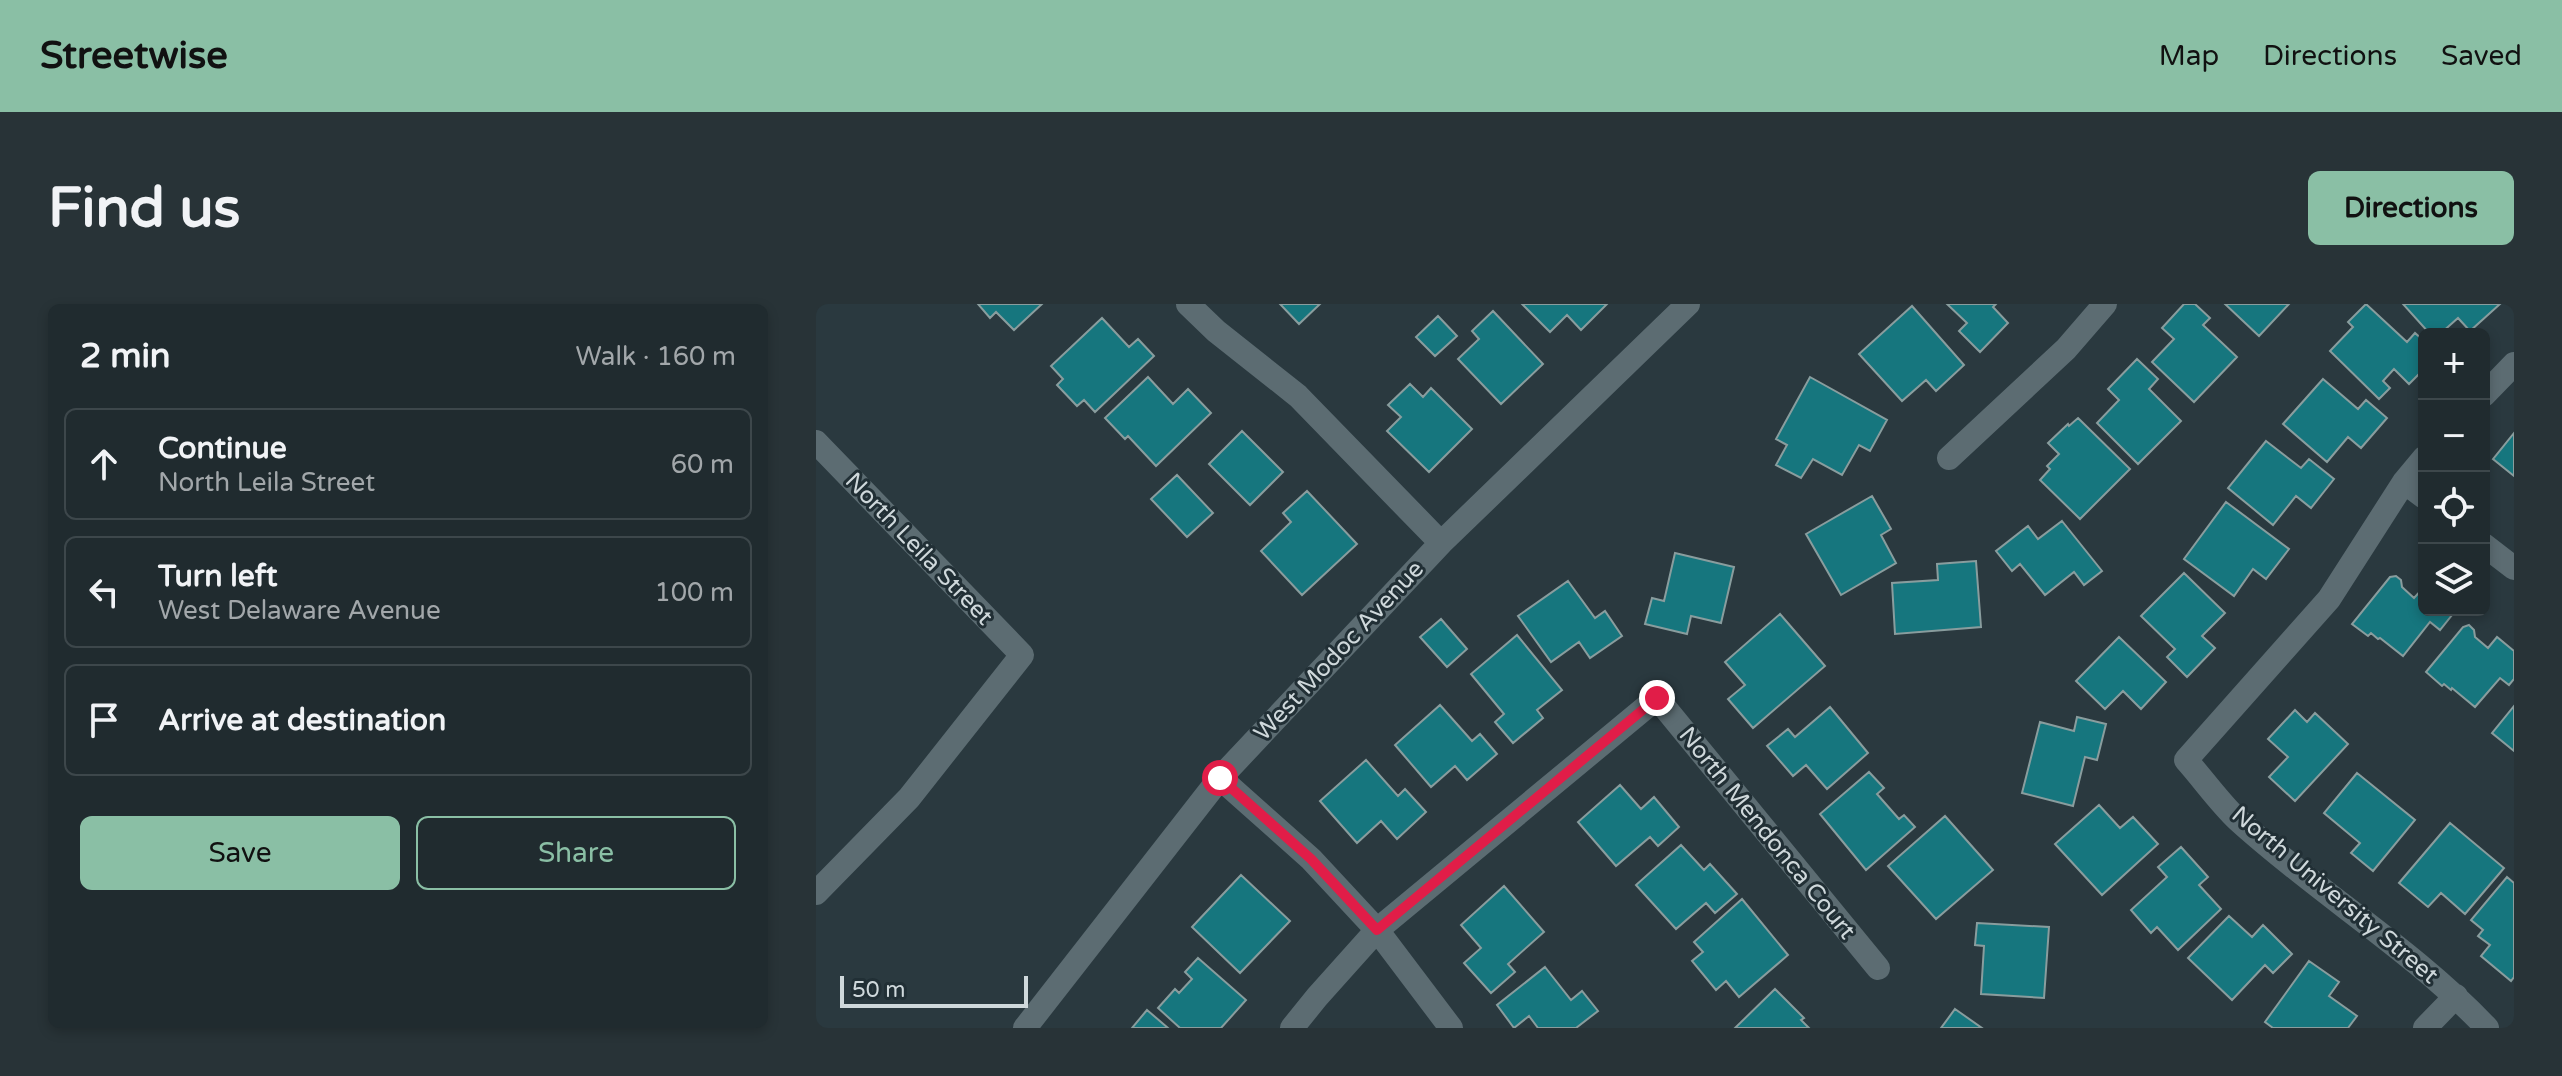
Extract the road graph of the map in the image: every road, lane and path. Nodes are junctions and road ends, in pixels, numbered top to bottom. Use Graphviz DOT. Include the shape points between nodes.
graph roads {
  1 [pos="1188,304"];
  2 [pos="1688,304"];
  3 [pos="2105,304"];
  4 [pos="2514,364"];
  5 [pos="2490,389"];
  6 [pos="816,442"];
  7 [pos="1949,458"];
  8 [pos="2418,465"];
  9 [pos="2404,482"];
  10 [pos="2418,492"];
  11 [pos="1441,543"];
  12 [pos="2490,550"];
  13 [pos="2514,568"];
  14 [pos="1220,778"];
  15 [pos="816,893"];
  16 [pos="1377,930"];
  17 [pos="1878,968"];
  18 [pos="2456,996"];
  19 [pos="1025,1028"];
  20 [pos="1292,1028"];
  21 [pos="1451,1028"];
  22 [pos="2425,1028"];
  23 [pos="2487,1028"];
  1 -- 11 [label="street" via="1298,396"];
  2 -- 11 [label="street, West Modoc Avenue"];
  3 -- 7 [label="street" via="2066,349"];
  4 -- 5 [label="street"];
  6 -- 15 [label="street, North Leila Street" via="1022,655 909,798"];
  8 -- 9 [label="street"];
  9 -- 10 [label="street"];
  9 -- 18 [label="street, North University Street" via="2329,599 2186,760 2235,817"];
  11 -- 14 [label="street, West Modoc Avenue"];
  12 -- 13 [label="street"];
  14 -- 16 [label="street" via="1311,859"];
  14 -- 19 [label="street, West Modoc Avenue"];
  16 -- 17 [label="street, North Mendonca Court" via="1657,698"];
  16 -- 20 [label="street"];
  16 -- 21 [label="street"];
  18 -- 22 [label="street"];
  18 -- 23 [label="street, North University Street"];
}
